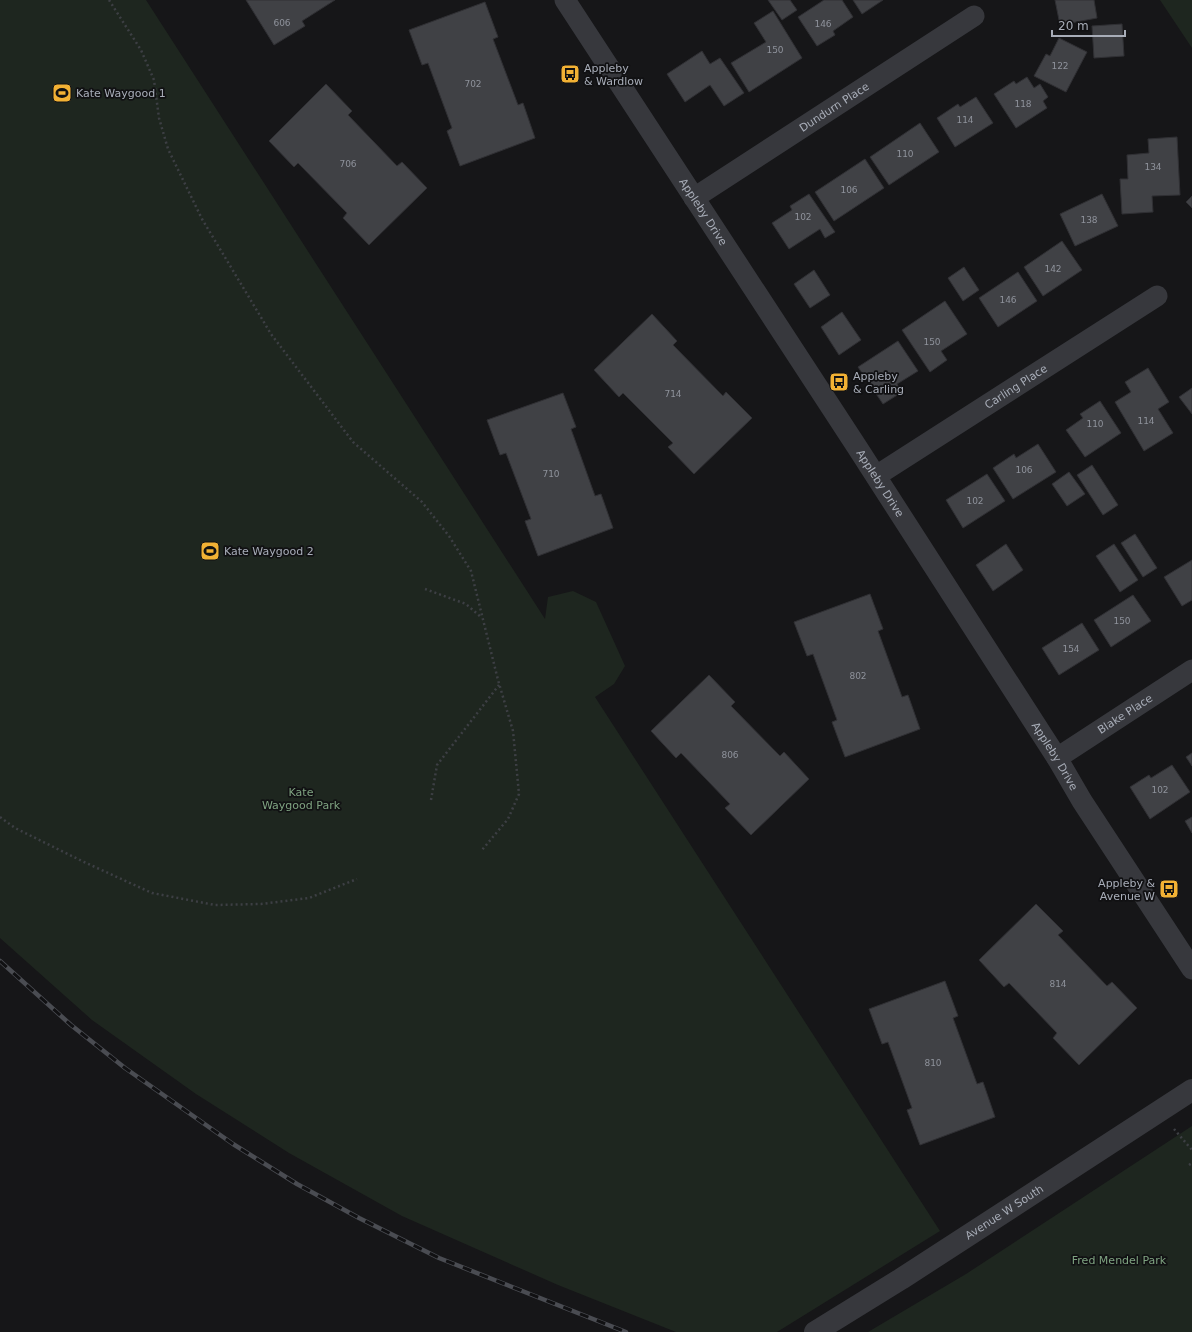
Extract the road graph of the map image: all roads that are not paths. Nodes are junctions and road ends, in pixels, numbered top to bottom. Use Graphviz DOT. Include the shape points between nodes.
graph roads {
  1 [pos="565,0"];
  2 [pos="974,16"];
  3 [pos="694,198"];
  4 [pos="1157,296"];
  5 [pos="876,476"];
  6 [pos="1192,670"];
  7 [pos="1057,758"];
  8 [pos="1192,968"];
  9 [pos="1192,1090"];
  10 [pos="815,1332"];
  1 -- 3 [label="street, Appleby Drive"];
  2 -- 3 [label="street, Dundurn Place"];
  3 -- 5 [label="street, Appleby Drive"];
  4 -- 5 [label="street, Carling Place"];
  5 -- 7 [label="street, Appleby Drive"];
  6 -- 7 [label="street, Blake Place"];
  7 -- 8 [label="street, Appleby Drive" via="1082,801"];
  9 -- 10 [label="street, Avenue W South"];
}
